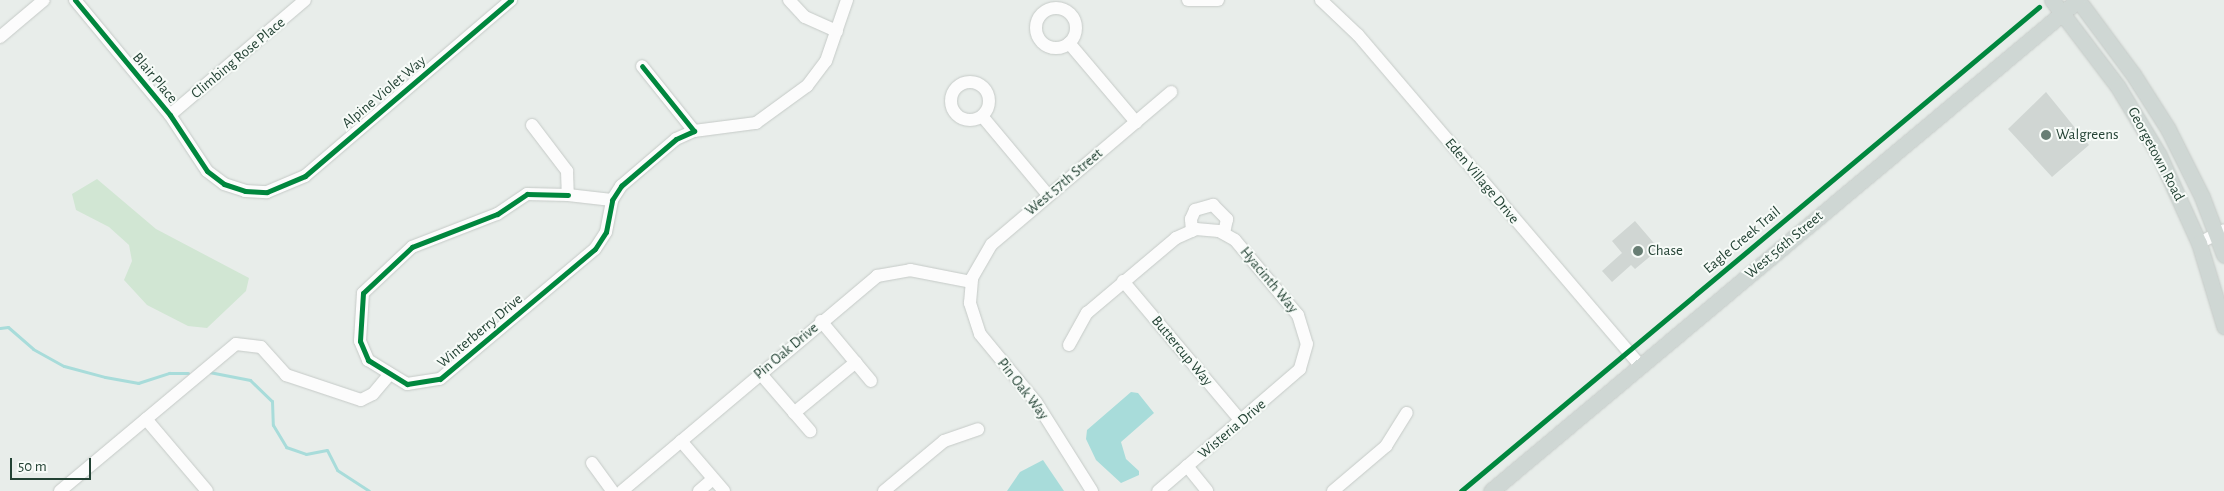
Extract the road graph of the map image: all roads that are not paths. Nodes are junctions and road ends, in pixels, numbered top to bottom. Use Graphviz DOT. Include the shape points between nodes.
graph roads {
  1 [pos="44,0"];
  2 [pos="75,0"];
  3 [pos="305,0"];
  4 [pos="511,0"];
  5 [pos="789,0"];
  6 [pos="847,0"];
  7 [pos="1188,0"];
  8 [pos="1218,0"];
  9 [pos="2052,0"];
  10 [pos="2078,0"];
  11 [pos="1323,1"];
  12 [pos="2062,13"];
  13 [pos="837,31"];
  14 [pos="0,37"];
  15 [pos="1068,43"];
  16 [pos="642,66"];
  17 [pos="1171,92"];
  18 [pos="170,115"];
  19 [pos="982,116"];
  20 [pos="1136,122"];
  21 [pos="532,125"];
  22 [pos="694,131"];
  23 [pos="267,192"];
  24 [pos="568,195"];
  25 [pos="1048,195"];
  26 [pos="612,200"];
  27 [pos="1192,231"];
  28 [pos="2220,232"];
  29 [pos="1224,233"];
  30 [pos="2201,249"];
  31 [pos="2223,251"];
  32 [pos="1124,281"];
  33 [pos="972,282"];
  34 [pos="821,321"];
  35 [pos="2224,326"];
  36 [pos="1069,345"];
  37 [pos="856,362"];
  38 [pos="1303,363"];
  39 [pos="1640,365"];
  40 [pos="760,373"];
  41 [pos="390,374"];
  42 [pos="871,381"];
  43 [pos="794,413"];
  44 [pos="1407,413"];
  45 [pos="146,418"];
  46 [pos="1241,422"];
  47 [pos="978,429"];
  48 [pos="810,432"];
  49 [pos="680,440"];
  50 [pos="592,463"];
  51 [pos="1188,466"];
  52 [pos="713,478"];
  53 [pos="60,491"];
  54 [pos="207,491"];
  55 [pos="612,491"];
  56 [pos="622,491"];
  57 [pos="699,491"];
  58 [pos="724,491"];
  59 [pos="884,491"];
  60 [pos="1092,491"];
  61 [pos="1158,491"];
  62 [pos="1208,491"];
  63 [pos="1333,491"];
  64 [pos="1491,491"];
  1 -- 14 [label="street"];
  2 -- 18 [label="street, Blair Place"];
  3 -- 18 [label="street, Climbing Rose Place"];
  4 -- 23 [label="street, Alpine Violet Way" via="306,176"];
  5 -- 13 [label="street" via="804,18"];
  6 -- 13 [label="street"];
  7 -- 8 [label="street"];
  9 -- 12 [label="main road, Georgetown Road"];
  10 -- 12 [label="main road, West 56th Street"];
  10 -- 28 [label="main road, Georgetown Road" via="2133,74 2168,130"];
  11 -- 39 [label="street, Eden Village Drive" via="1373,52"];
  12 -- 30 [label="main road, Georgetown Road" via="2139,120 2177,190"];
  12 -- 39 [label="main road, West 56th Street"];
  13 -- 22 [label="street, Winterberry Drive" via="817,74 768,116 754,123"];
  15 -- 20 [label="street"];
  16 -- 22 [label="street"];
  17 -- 20 [label="street, West 57th Street"];
  18 -- 23 [label="street, Blair Place" via="207,171 224,184 245,191"];
  19 -- 25 [label="street"];
  20 -- 25 [label="street, West 57th Street"];
  21 -- 24 [label="street" via="568,171"];
  22 -- 26 [label="street, Winterberry Drive" via="668,145 621,186"];
  24 -- 26 [label="street, Winterberry Drive"];
  24 -- 41 [label="street, Winterberry Drive" via="527,194 497,214 412,247 370,284 363,293 361,347 368,360"];
  25 -- 33 [label="street, West 57th Street" via="986,252"];
  26 -- 41 [label="street, Winterberry Drive" via="607,227 594,249 454,372 421,384 407,384"];
  27 -- 29 [label="street, Hyacinth Way" via="1208,229"];
  27 -- 29 [label="street" via="1191,217 1199,207 1209,205 1225,214"];
  27 -- 32 [label="street" via="1181,234"];
  28 -- 30 [label="street"];
  28 -- 31 [label="main road, Georgetown Road"];
  29 -- 38 [label="street, Hyacinth Way" via="1240,245 1298,315 1306,339"];
  30 -- 31 [label="street"];
  30 -- 35 [label="main road, Georgetown Road"];
  32 -- 36 [label="street" via="1080,321"];
  32 -- 46 [label="street, Buttercup Way"];
  33 -- 34 [label="street, Pin Oak Drive" via="910,270 888,271 869,281"];
  33 -- 60 [label="street, Pin Oak Way" via="970,309 980,334 1036,402"];
  34 -- 37 [label="street"];
  34 -- 40 [label="street, Pin Oak Drive"];
  37 -- 42 [label="street"];
  37 -- 43 [label="street"];
  38 -- 46 [label="street, Wisteria Drive" via="1291,379"];
  39 -- 64 [label="main road, West 56th Street"];
  40 -- 43 [label="street"];
  40 -- 49 [label="street, Pin Oak Drive"];
  41 -- 45 [label="street" via="373,394 361,400 286,375 260,347 240,342"];
  43 -- 48 [label="street"];
  44 -- 63 [label="street" via="1386,446"];
  45 -- 53 [label="street"];
  45 -- 54 [label="street"];
  46 -- 51 [label="street, Wisteria Drive"];
  47 -- 59 [label="street" via="944,441"];
  49 -- 52 [label="street"];
  49 -- 56 [label="street, Pin Oak Drive"];
  50 -- 55 [label="street"];
  51 -- 61 [label="street, Wisteria Drive"];
  51 -- 62 [label="street"];
  52 -- 57 [label="street"];
  52 -- 58 [label="street"];
}
